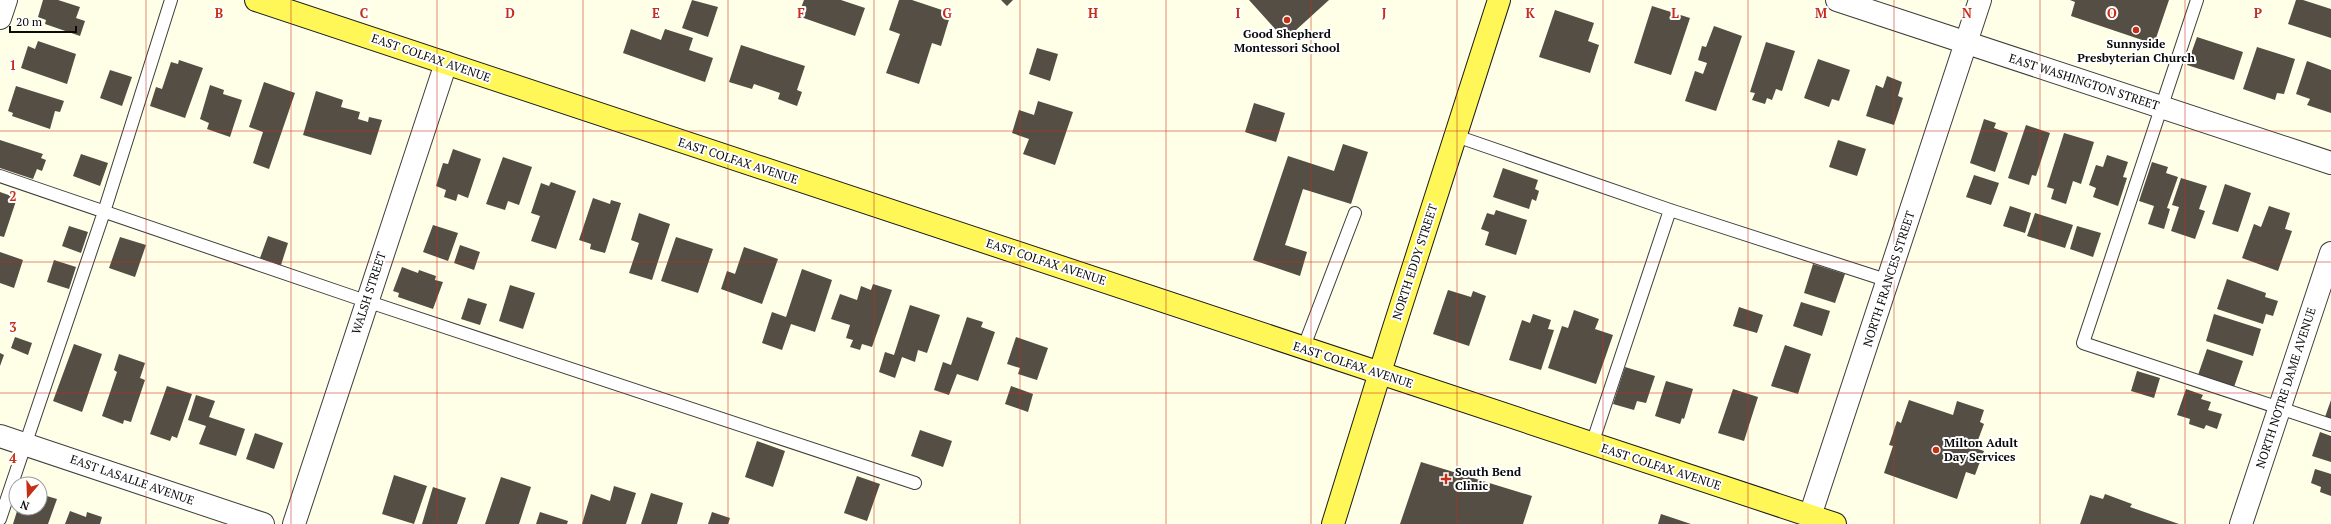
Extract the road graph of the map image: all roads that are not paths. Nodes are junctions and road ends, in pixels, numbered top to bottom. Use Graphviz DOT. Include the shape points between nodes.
graph roads {
  1 [pos="6,0"];
  2 [pos="171,0"];
  3 [pos="256,0"];
  4 [pos="1499,0"];
  5 [pos="1837,0"];
  6 [pos="1980,0"];
  7 [pos="2197,0"];
  8 [pos="0,18"];
  9 [pos="1966,43"];
  10 [pos="446,63"];
  11 [pos="2161,107"];
  12 [pos="1456,136"];
  13 [pos="2331,162"];
  14 [pos="0,176"];
  15 [pos="1670,210"];
  16 [pos="104,212"];
  17 [pos="1354,213"];
  18 [pos="2331,253"];
  19 [pos="1888,281"];
  20 [pos="367,301"];
  21 [pos="1304,348"];
  22 [pos="1379,374"];
  23 [pos="2279,408"];
  24 [pos="2331,425"];
  25 [pos="0,436"];
  26 [pos="26,444"];
  27 [pos="1592,444"];
  28 [pos="915,483"];
  29 [pos="1810,516"];
  30 [pos="0,520"];
  31 [pos="263,524"];
  32 [pos="294,524"];
  33 [pos="1333,524"];
  34 [pos="1835,524"];
  35 [pos="2241,524"];
  1 -- 8 [label="street"];
  2 -- 16 [label="lane"];
  3 -- 10 [label="main road, EAST COLFAX AVENUE"];
  4 -- 12 [label="main road, NORTH EDDY STREET"];
  5 -- 9 [label="street, EAST WASHINGTON STREET"];
  6 -- 9 [label="street, NORTH FRANCES STREET"];
  7 -- 11 [label="lane"];
  9 -- 11 [label="street, EAST WASHINGTON STREET"];
  9 -- 19 [label="street, NORTH FRANCES STREET"];
  10 -- 20 [label="street, WALSH STREET"];
  10 -- 21 [label="main road, EAST COLFAX AVENUE"];
  11 -- 13 [label="street, EAST WASHINGTON STREET"];
  11 -- 23 [label="lane" via="2083,343"];
  12 -- 15 [label="lane"];
  12 -- 22 [label="main road, NORTH EDDY STREET"];
  14 -- 16 [label="lane"];
  15 -- 19 [label="lane"];
  15 -- 27 [label="lane"];
  16 -- 20 [label="lane"];
  16 -- 26 [label="lane"];
  17 -- 21 [label="lane"];
  18 -- 23 [label="street, NORTH NOTRE DAME AVENUE"];
  19 -- 29 [label="street, NORTH FRANCES STREET"];
  20 -- 28 [label="lane"];
  20 -- 32 [label="street, WALSH STREET"];
  21 -- 22 [label="main road, EAST COLFAX AVENUE"];
  22 -- 27 [label="main road, EAST COLFAX AVENUE"];
  22 -- 33 [label="main road, NORTH EDDY STREET"];
  23 -- 24 [label="lane"];
  23 -- 35 [label="street, NORTH NOTRE DAME AVENUE"];
  25 -- 26 [label="street, EAST LASALLE AVENUE"];
  26 -- 30 [label="lane"];
  26 -- 31 [label="street, EAST LASALLE AVENUE"];
  27 -- 29 [label="main road, EAST COLFAX AVENUE"];
  29 -- 34 [label="main road, EAST COLFAX AVENUE"];
}
